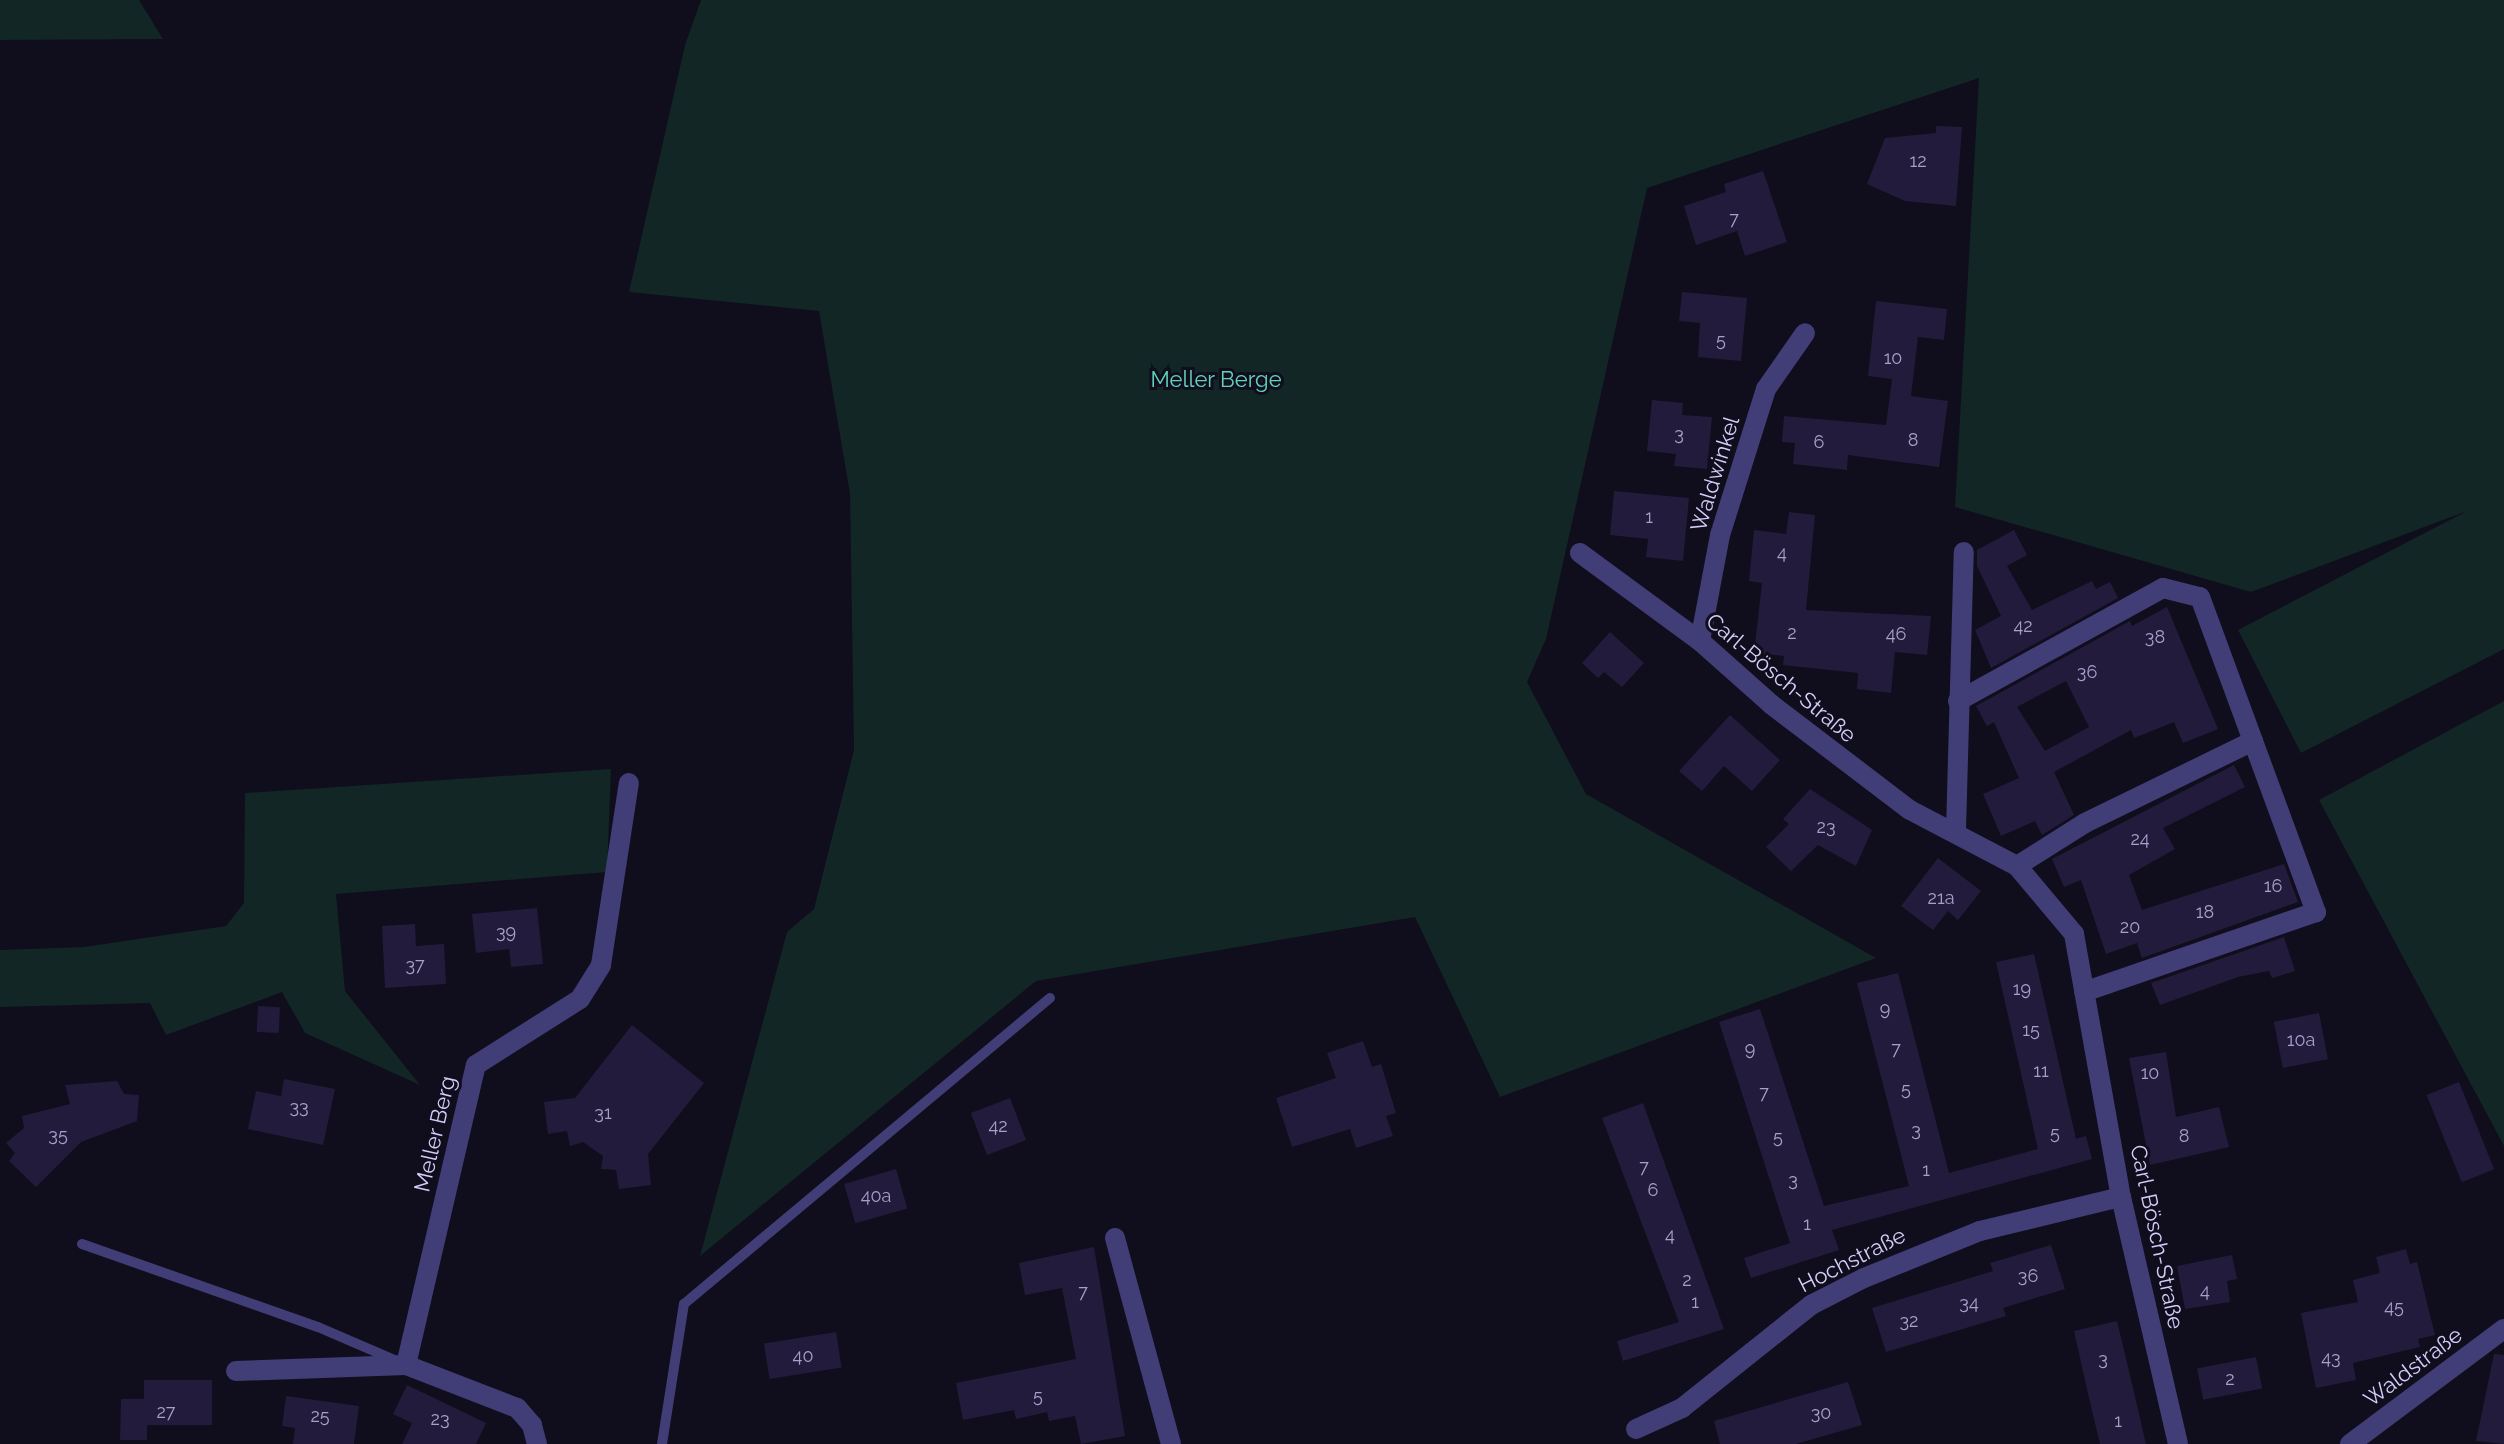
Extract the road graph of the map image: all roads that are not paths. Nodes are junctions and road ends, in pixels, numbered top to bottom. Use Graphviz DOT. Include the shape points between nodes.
graph roads {
  1 [pos="1805,333"];
  2 [pos="1964,552"];
  3 [pos="1580,553"];
  4 [pos="1700,641"];
  5 [pos="1958,701"];
  6 [pos="2253,741"];
  7 [pos="629,783"];
  8 [pos="1956,830"];
  9 [pos="2017,866"];
  10 [pos="2084,992"];
  11 [pos="1050,998"];
  12 [pos="2121,1197"];
  13 [pos="1115,1238"];
  14 [pos="82,1244"];
  15 [pos="2504,1329"];
  16 [pos="406,1365"];
  17 [pos="236,1371"];
  18 [pos="1636,1429"];
  19 [pos="537,1444"];
  20 [pos="662,1444"];
  21 [pos="1171,1444"];
  22 [pos="2178,1444"];
  23 [pos="2350,1444"];
  1 -- 4 [label="street, Waldwinkel" via="1766,389 1720,535"];
  2 -- 5 [label="street"];
  3 -- 4 [label="street, Carl-Bösch-Straße"];
  4 -- 8 [label="street, Carl-Bösch-Straße" via="1910,810"];
  5 -- 6 [label="street" via="2163,588 2200,597"];
  5 -- 8 [label="street"];
  6 -- 9 [label="street" via="2099,816"];
  6 -- 10 [label="street" via="2316,912"];
  7 -- 16 [label="street, Meller Berg" via="601,965 580,999 476,1065"];
  8 -- 9 [label="street, Carl-Bösch-Straße"];
  9 -- 10 [label="street, Carl-Bösch-Straße" via="2074,934"];
  10 -- 12 [label="street, Carl-Bösch-Straße"];
  11 -- 20 [label="lane" via="684,1304"];
  12 -- 18 [label="street, Hochstraße" via="1980,1231 1864,1278 1811,1305 1682,1408"];
  12 -- 22 [label="street, Carl-Bösch-Straße"];
  13 -- 21 [label="street"];
  14 -- 16 [label="lane" via="318,1327"];
  15 -- 23 [label="street, Waldstraße"];
  16 -- 17 [label="street"];
  16 -- 19 [label="street" via="517,1408 532,1425"];
}
